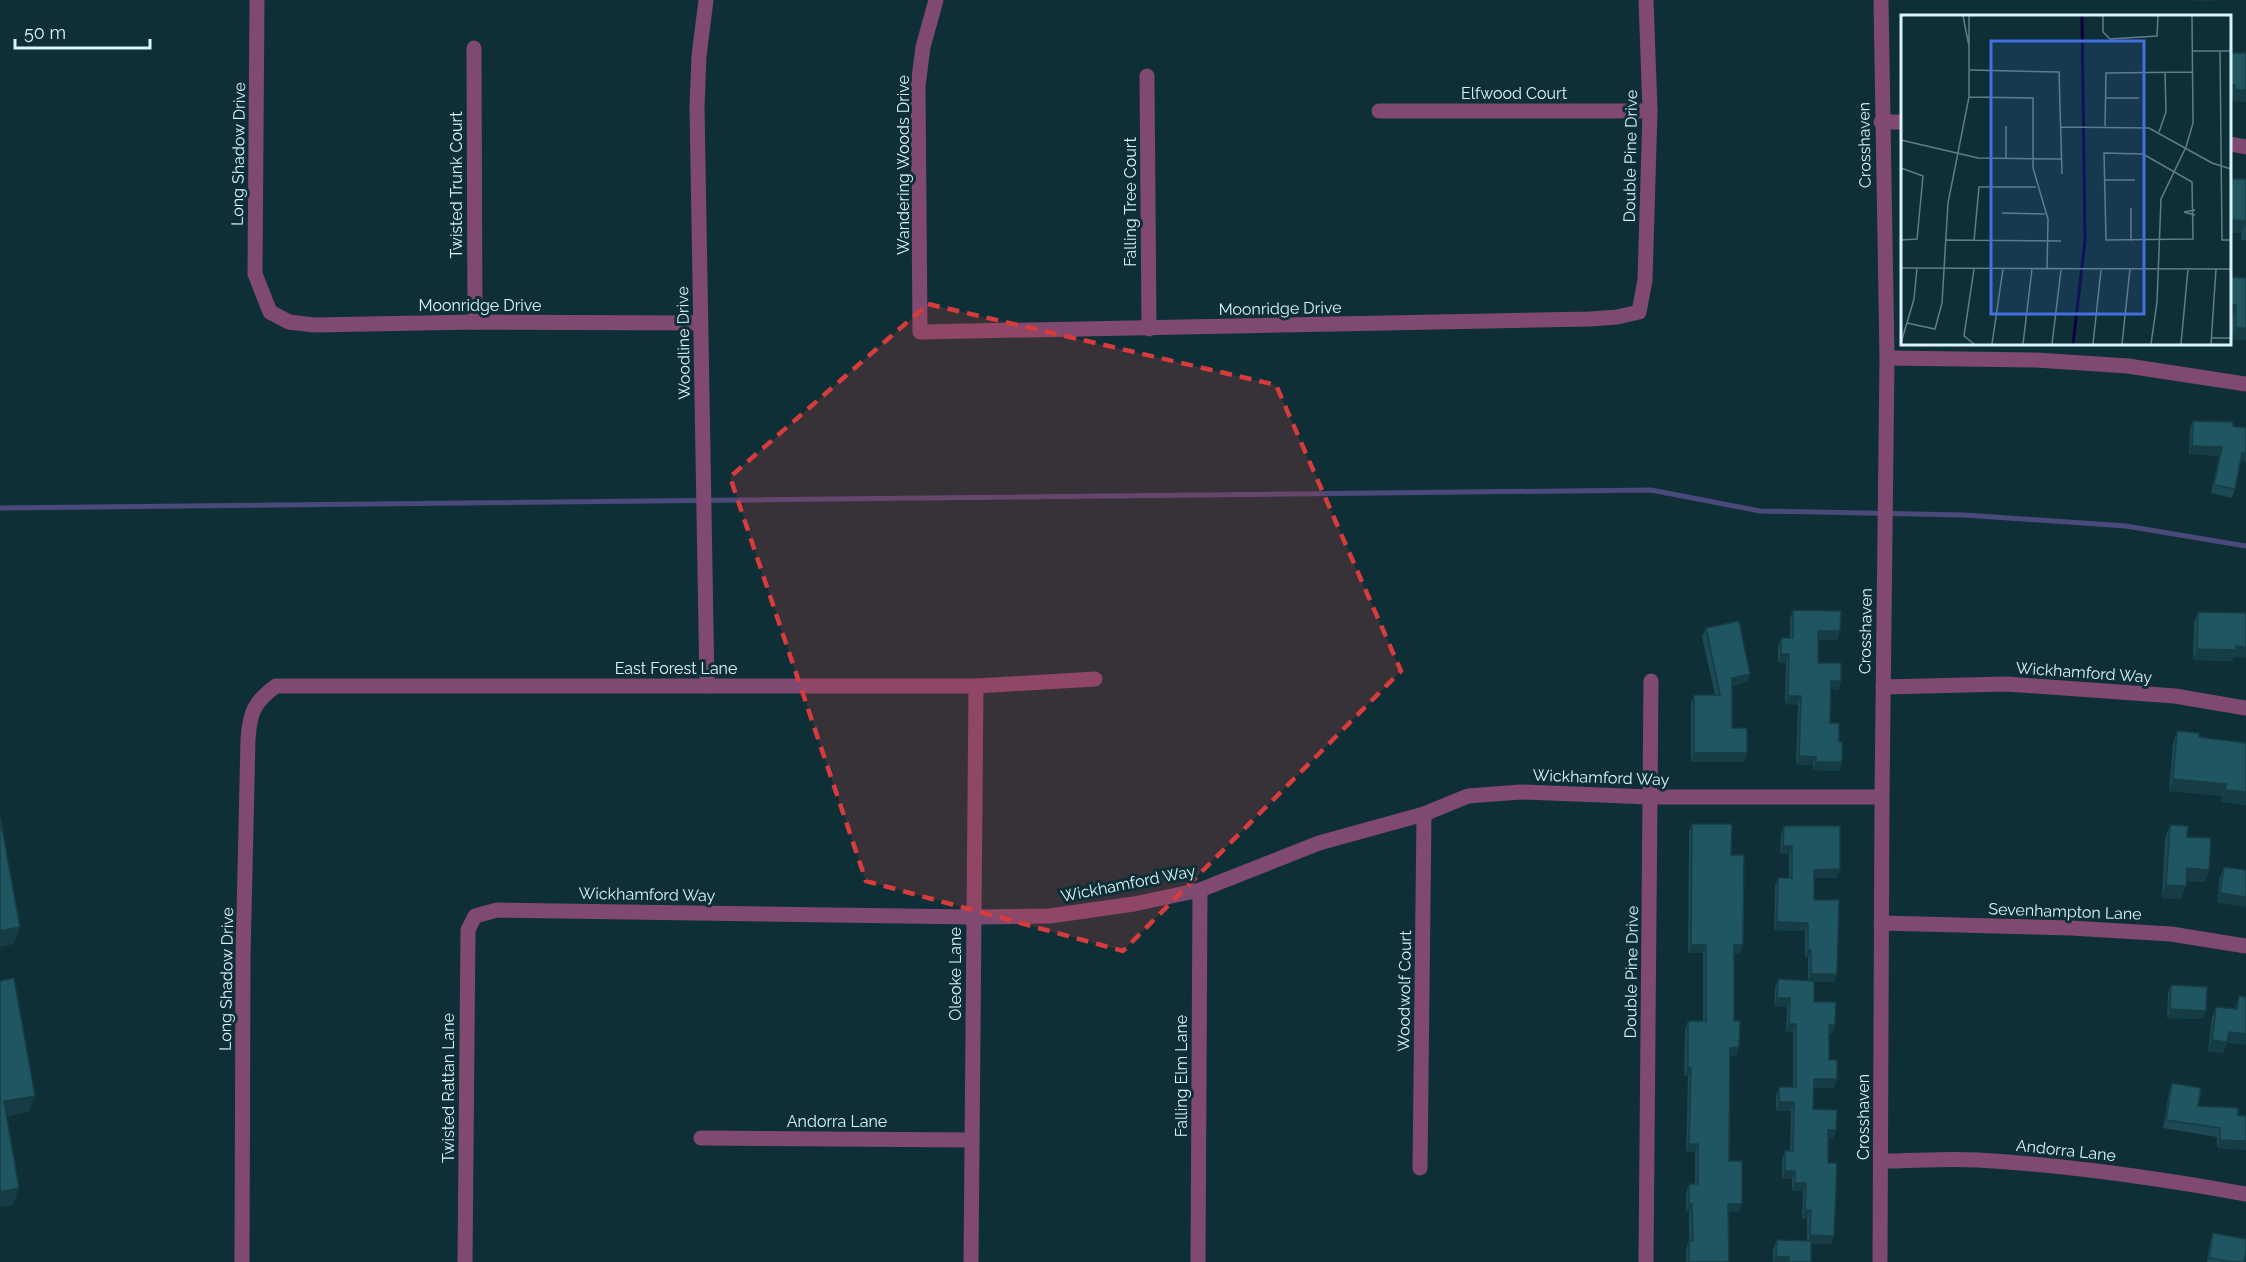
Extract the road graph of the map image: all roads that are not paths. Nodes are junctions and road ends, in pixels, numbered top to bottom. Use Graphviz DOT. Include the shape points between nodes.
graph roads {
  1 [pos="257,0"];
  2 [pos="706,0"];
  3 [pos="936,0"];
  4 [pos="1646,0"];
  5 [pos="1881,0"];
  6 [pos="474,48"];
  7 [pos="1147,76"];
  8 [pos="1379,111"];
  9 [pos="1650,111"];
  10 [pos="1881,122"];
  11 [pos="1901,122"];
  12 [pos="2231,144"];
  13 [pos="2246,147"];
  14 [pos="267,305"];
  15 [pos="1639,312"];
  16 [pos="474,322"];
  17 [pos="700,323"];
  18 [pos="1149,329"];
  19 [pos="920,332"];
  20 [pos="1887,358"];
  21 [pos="2246,384"];
  22 [pos="1095,679"];
  23 [pos="1651,681"];
  24 [pos="707,686"];
  25 [pos="976,686"];
  26 [pos="1883,687"];
  27 [pos="260,698"];
  28 [pos="2246,708"];
  29 [pos="1650,797"];
  30 [pos="1882,797"];
  31 [pos="1424,814"];
  32 [pos="1200,890"];
  33 [pos="474,916"];
  34 [pos="973,917"];
  35 [pos="1881,923"];
  36 [pos="2246,946"];
  37 [pos="701,1138"];
  38 [pos="972,1140"];
  39 [pos="1881,1161"];
  40 [pos="1420,1168"];
  41 [pos="2246,1194"];
  42 [pos="242,1262"];
  43 [pos="465,1262"];
  44 [pos="971,1262"];
  45 [pos="1198,1262"];
  46 [pos="1646,1262"];
  47 [pos="1880,1262"];
  1 -- 14 [label="street, Long Shadow Drive" via="255,274"];
  2 -- 17 [label="street, Woodline Drive" via="697,107"];
  3 -- 19 [label="street, Wandering Woods Drive" via="927,27 918,86"];
  4 -- 9 [label="street, Double Pine Drive"];
  5 -- 10 [label="street, Crosshaven"];
  6 -- 16 [label="street, Twisted Trunk Court"];
  7 -- 18 [label="street, Falling Tree Court"];
  8 -- 9 [label="street, Elfwood Court"];
  9 -- 15 [label="street, Double Pine Drive" via="1645,280"];
  10 -- 11 [label="street"];
  10 -- 20 [label="street, Crosshaven"];
  12 -- 13 [label="street"];
  14 -- 16 [label="street, Moonridge Drive" via="270,312 289,322 314,325"];
  15 -- 18 [label="street, Moonridge Drive" via="1590,319"];
  16 -- 17 [label="street, Moonridge Drive"];
  17 -- 24 [label="street, Woodline Drive"];
  18 -- 19 [label="street, Moonridge Drive"];
  20 -- 21 [label="street" via="2128,366"];
  20 -- 26 [label="street, Crosshaven"];
  22 -- 25 [label="street, East Forest Lane"];
  23 -- 29 [label="street, Double Pine Drive"];
  24 -- 25 [label="street, East Forest Lane"];
  24 -- 27 [label="street, East Forest Lane" via="276,686"];
  25 -- 34 [label="street, Oleoke Lane"];
  26 -- 28 [label="street, Wickhamford Way" via="2007,684 2175,696"];
  26 -- 30 [label="street, Crosshaven"];
  27 -- 42 [label="street, Long Shadow Drive" via="249,720 248,739"];
  29 -- 30 [label="street, Wickhamford Way"];
  29 -- 31 [label="street, Wickhamford Way" via="1521,792 1468,796"];
  29 -- 46 [label="street, Double Pine Drive"];
  30 -- 35 [label="street, Crosshaven"];
  31 -- 32 [label="street, Wickhamford Way" via="1319,843"];
  31 -- 40 [label="street, Woodwolf Court"];
  32 -- 34 [label="street, Wickhamford Way" via="1050,916"];
  32 -- 45 [label="street, Falling Elm Lane"];
  33 -- 34 [label="street, Wickhamford Way" via="497,910"];
  33 -- 43 [label="street, Twisted Rattan Lane" via="468,930"];
  34 -- 38 [label="street, Oleoke Lane"];
  35 -- 36 [label="street, Sevenhampton Lane" via="2171,934"];
  35 -- 39 [label="street, Crosshaven"];
  37 -- 38 [label="street, Andorra Lane"];
  38 -- 44 [label="street, Oleoke Lane"];
  39 -- 41 [label="street, Andorra Lane" via="1975,1160 2041,1165 2142,1176"];
  39 -- 47 [label="street, Crosshaven"];
}
